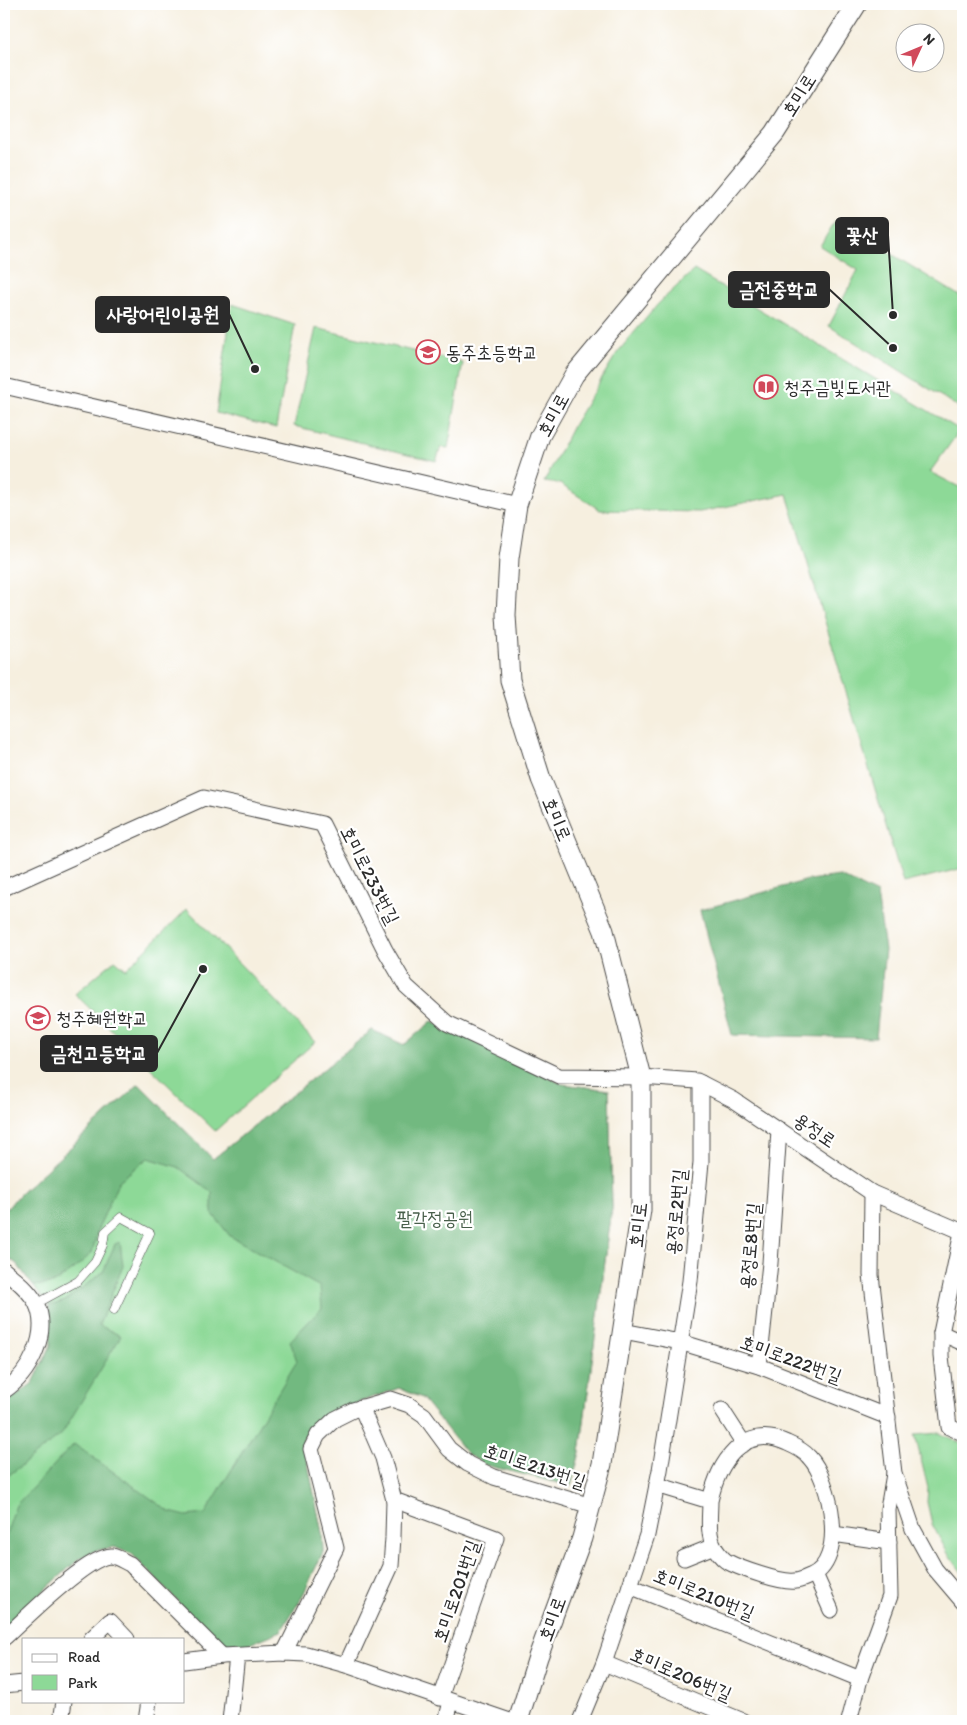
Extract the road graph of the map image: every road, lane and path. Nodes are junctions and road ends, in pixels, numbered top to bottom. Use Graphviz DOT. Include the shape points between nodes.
graph roads {
  1 [pos="857,4"];
  2 [pos="4,386"];
  3 [pos="518,504"];
  4 [pos="4,888"];
  5 [pos="641,1077"];
  6 [pos="701,1084"];
  7 [pos="779,1130"];
  8 [pos="872,1193"];
  9 [pos="963,1232"];
  10 [pos="4,1270"];
  11 [pos="36,1304"];
  12 [pos="114,1310"];
  13 [pos="623,1331"];
  14 [pos="941,1333"];
  15 [pos="680,1342"];
  16 [pos="963,1343"];
  17 [pos="758,1366"];
  18 [pos="4,1391"];
  19 [pos="361,1407"];
  20 [pos="722,1410"];
  21 [pos="888,1417"];
  22 [pos="963,1433"];
  23 [pos="744,1444"];
  24 [pos="894,1473"];
  25 [pos="657,1485"];
  26 [pos="394,1500"];
  27 [pos="710,1501"];
  28 [pos="591,1506"];
  29 [pos="833,1534"];
  30 [pos="889,1542"];
  31 [pos="714,1546"];
  32 [pos="684,1558"];
  33 [pos="815,1574"];
  34 [pos="630,1586"];
  35 [pos="963,1602"];
  36 [pos="831,1610"];
  37 [pos="4,1638"];
  38 [pos="92,1638"];
  39 [pos="126,1638"];
  40 [pos="284,1653"];
  41 [pos="230,1656"];
  42 [pos="185,1661"];
  43 [pos="604,1663"];
  44 [pos="346,1665"];
  45 [pos="860,1679"];
  46 [pos="22,1683"];
  47 [pos="4,1685"];
  48 [pos="446,1700"];
  49 [pos="64,1702"];
  50 [pos="148,1702"];
  51 [pos="61,1721"];
  52 [pos="146,1721"];
  53 [pos="230,1721"];
  54 [pos="446,1721"];
  55 [pos="510,1721"];
  56 [pos="518,1721"];
  57 [pos="580,1721"];
  58 [pos="743,1721"];
  59 [pos="849,1721"];
  1 -- 3 [label="street, 호미로" via="775,133 574,375 540,436"];
  2 -- 3 [label="street"];
  3 -- 5 [label="street, 호미로" via="509,558 506,615 510,680 541,779 604,931"];
  4 -- 5 [label="street, 호미로233번길" via="204,798 322,824 406,986 447,1022 559,1076"];
  5 -- 6 [label="street, 용정로" via="697,1081"];
  5 -- 13 [label="street, 호미로" via="641,1210"];
  6 -- 7 [label="street, 용정로" via="734,1100"];
  6 -- 15 [label="street, 용정로2번길" via="697,1214"];
  7 -- 8 [label="street, 용정로"];
  7 -- 17 [label="street, 용정로8번길" via="770,1263"];
  8 -- 9 [label="street, 용정로"];
  8 -- 21 [label="street" via="871,1275"];
  9 -- 14 [label="street"];
  10 -- 11 [label="street" via="20,1283"];
  11 -- 12 [label="lane" via="78,1281 95,1262 103,1246 105,1232 121,1217 150,1233"];
  11 -- 18 [label="street" via="39,1340 28,1367"];
  13 -- 15 [label="street, 호미로222번길"];
  13 -- 28 [label="street, 호미로" via="602,1464"];
  14 -- 16 [label="street"];
  14 -- 22 [label="street" via="949,1427"];
  15 -- 17 [label="street, 호미로222번길"];
  15 -- 25 [label="street"];
  17 -- 21 [label="street, 호미로222번길"];
  19 -- 26 [label="street" via="383,1458"];
  19 -- 28 [label="street, 호미로213번길" via="391,1399 408,1405 424,1415 449,1449 468,1464 494,1477"];
  19 -- 40 [label="street, 호미로213번길" via="334,1419 318,1435 311,1449 336,1548"];
  20 -- 23 [label="street"];
  21 -- 24 [label="street"];
  23 -- 27 [label="street" via="727,1458 714,1481"];
  23 -- 29 [label="street" via="755,1438 777,1438 809,1456 828,1493"];
  24 -- 30 [label="street" via="888,1509"];
  24 -- 35 [label="street" via="913,1529 935,1568"];
  25 -- 27 [label="street"];
  25 -- 34 [label="street, 호미로210번길" via="647,1535"];
  26 -- 44 [label="street" via="391,1566"];
  26 -- 48 [label="street, 호미로201번길" via="496,1538"];
  27 -- 31 [label="street" via="710,1532"];
  28 -- 56 [label="street, 호미로"];
  29 -- 30 [label="street"];
  29 -- 33 [label="street" via="827,1562"];
  30 -- 45 [label="street" via="890,1596"];
  31 -- 32 [label="street"];
  31 -- 33 [label="street" via="725,1560 777,1579 796,1581"];
  33 -- 36 [label="street"];
  34 -- 43 [label="street"];
  34 -- 45 [label="street, 호미로210번길"];
  37 -- 41 [label="street" via="77,1573 97,1560 112,1556 130,1564"];
  38 -- 39 [label="street" via="110,1621"];
  40 -- 41 [label="street"];
  40 -- 44 [label="street" via="306,1654"];
  41 -- 42 [label="street"];
  41 -- 53 [label="street"];
  43 -- 57 [label="street"];
  43 -- 58 [label="street, 호미로206번길"];
  44 -- 48 [label="street"];
  45 -- 59 [label="street"];
  46 -- 47 [label="street"];
  48 -- 54 [label="street"];
  48 -- 55 [label="street"];
  49 -- 51 [label="street"];
  50 -- 52 [label="street"];
}
